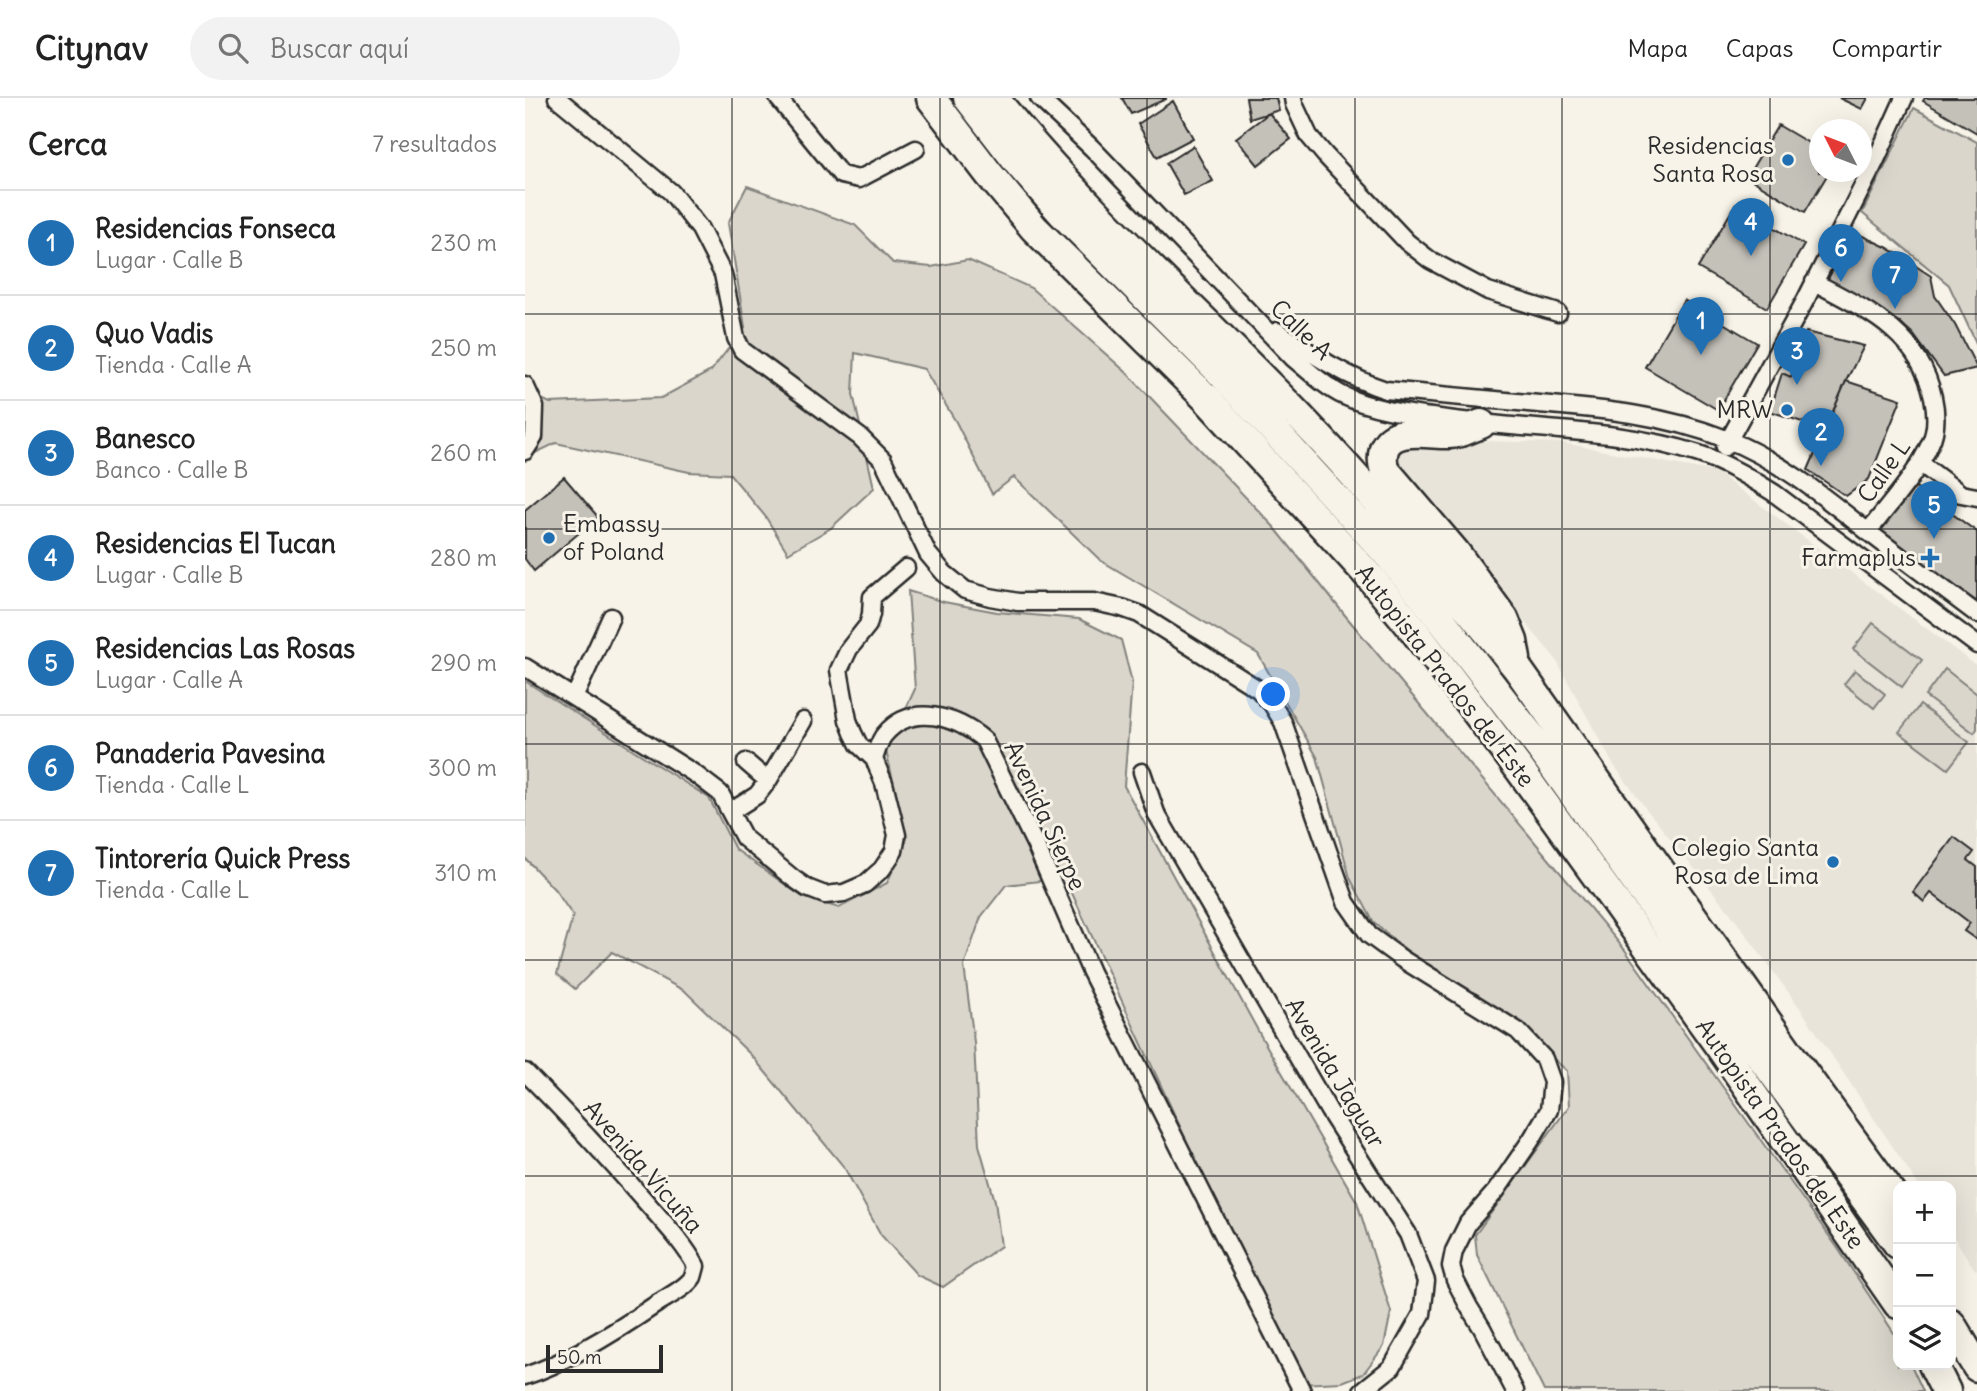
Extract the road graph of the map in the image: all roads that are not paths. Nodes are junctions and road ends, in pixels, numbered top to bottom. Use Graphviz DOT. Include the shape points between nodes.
graph roads {
  1 [pos="557,98"];
  2 [pos="778,98"];
  3 [pos="932,98"];
  4 [pos="968,98"];
  5 [pos="994,98"];
  6 [pos="1039,98"];
  7 [pos="1293,98"];
  8 [pos="1904,98"];
  9 [pos="916,149"];
  10 [pos="1814,282"];
  11 [pos="1249,311"];
  12 [pos="1558,313"];
  13 [pos="525,385"];
  14 [pos="1481,424"];
  15 [pos="1728,440"];
  16 [pos="525,452"];
  17 [pos="1719,463"];
  18 [pos="1920,463"];
  19 [pos="1977,497"];
  20 [pos="1868,531"];
  21 [pos="906,568"];
  22 [pos="1977,614"];
  23 [pos="611,617"];
  24 [pos="1977,645"];
  25 [pos="525,667"];
  26 [pos="1517,668"];
  27 [pos="574,698"];
  28 [pos="803,721"];
  29 [pos="874,759"];
  30 [pos="746,762"];
  31 [pos="1142,772"];
  32 [pos="768,781"];
  33 [pos="730,811"];
  34 [pos="525,1072"];
  35 [pos="1893,1195"];
  36 [pos="1893,1237"];
  37 [pos="1893,1297"];
  38 [pos="1956,1332"];
  39 [pos="1977,1367"];
  40 [pos="1936,1370"];
  41 [pos="525,1376"];
  42 [pos="1302,1391"];
  43 [pos="1362,1391"];
  44 [pos="1515,1391"];
  45 [pos="1946,1391"];
  1 -- 44 [label="street" via="671,192 699,229 723,274 742,350 860,437 883,460 928,554 944,573 965,590 990,597 1094,602 1139,614 1258,689 1283,722 1346,902 1369,935 1518,1031 1544,1059 1552,1082 1549,1110 1496,1191 1468,1223 1451,1266"];
  2 -- 9 [label="street" via="841,175 859,179"];
  3 -- 37 [label="highway, Autopista Prados del Este" via="1034,228 1206,398 1413,629 1720,1047"];
  4 -- 36 [label="highway, Autopista Prados del Este" via="1063,214 1223,375 1433,609 1543,752"];
  5 -- 26 [label="highway" via="1042,155 1296,413"];
  6 -- 11 [label="street"];
  7 -- 12 [label="street" via="1309,136 1407,242 1488,291"];
  8 -- 10 [label="street"];
  10 -- 15 [label="street"];
  10 -- 18 [label="street, Calle L" via="1880,319 1919,360 1929,380 1935,417 1932,442"];
  11 -- 14 [label="street, Calle A" via="1293,358 1341,394 1379,409"];
  11 -- 15 [label="street, Calle A" via="1321,361 1386,390 1642,415"];
  13 -- 16 [label="street" via="535,407 534,438"];
  14 -- 17 [label="street, Calle A" via="1627,437"];
  14 -- 26 [label="highway" via="1453,435 1400,435 1387,443 1382,464 1504,619"];
  15 -- 17 [label="street"];
  15 -- 20 [label="street, Calle A" via="1787,471"];
  17 -- 24 [label="street, Calle A" via="1774,493"];
  18 -- 19 [label="street" via="1961,494"];
  18 -- 20 [label="street, Calle L"];
  20 -- 22 [label="street, Calle A"];
  21 -- 29 [label="street" via="872,597 867,625 839,670 853,733"];
  23 -- 27 [label="street"];
  25 -- 27 [label="street"];
  26 -- 35 [label="highway"];
  27 -- 33 [label="street" via="695,774 720,793"];
  28 -- 32 [label="street"];
  29 -- 33 [label="street" via="897,835 894,851 865,884 844,893 825,895 794,879 744,838"];
  29 -- 42 [label="street, Avenida Sierpe" via="883,735 915,714 954,722 984,740 1091,972"];
  30 -- 32 [label="street"];
  31 -- 43 [label="street, Avenida Jaguar" via="1156,813 1329,1111 1408,1234 1426,1281 1422,1314 1392,1367"];
  32 -- 33 [label="street" via="757,795"];
  34 -- 41 [label="street, Avenida Vicuña" via="609,1158 696,1266 692,1278 680,1289 645,1312"];
  38 -- 39 [label="highway"];
  40 -- 45 [label="highway"];
}
